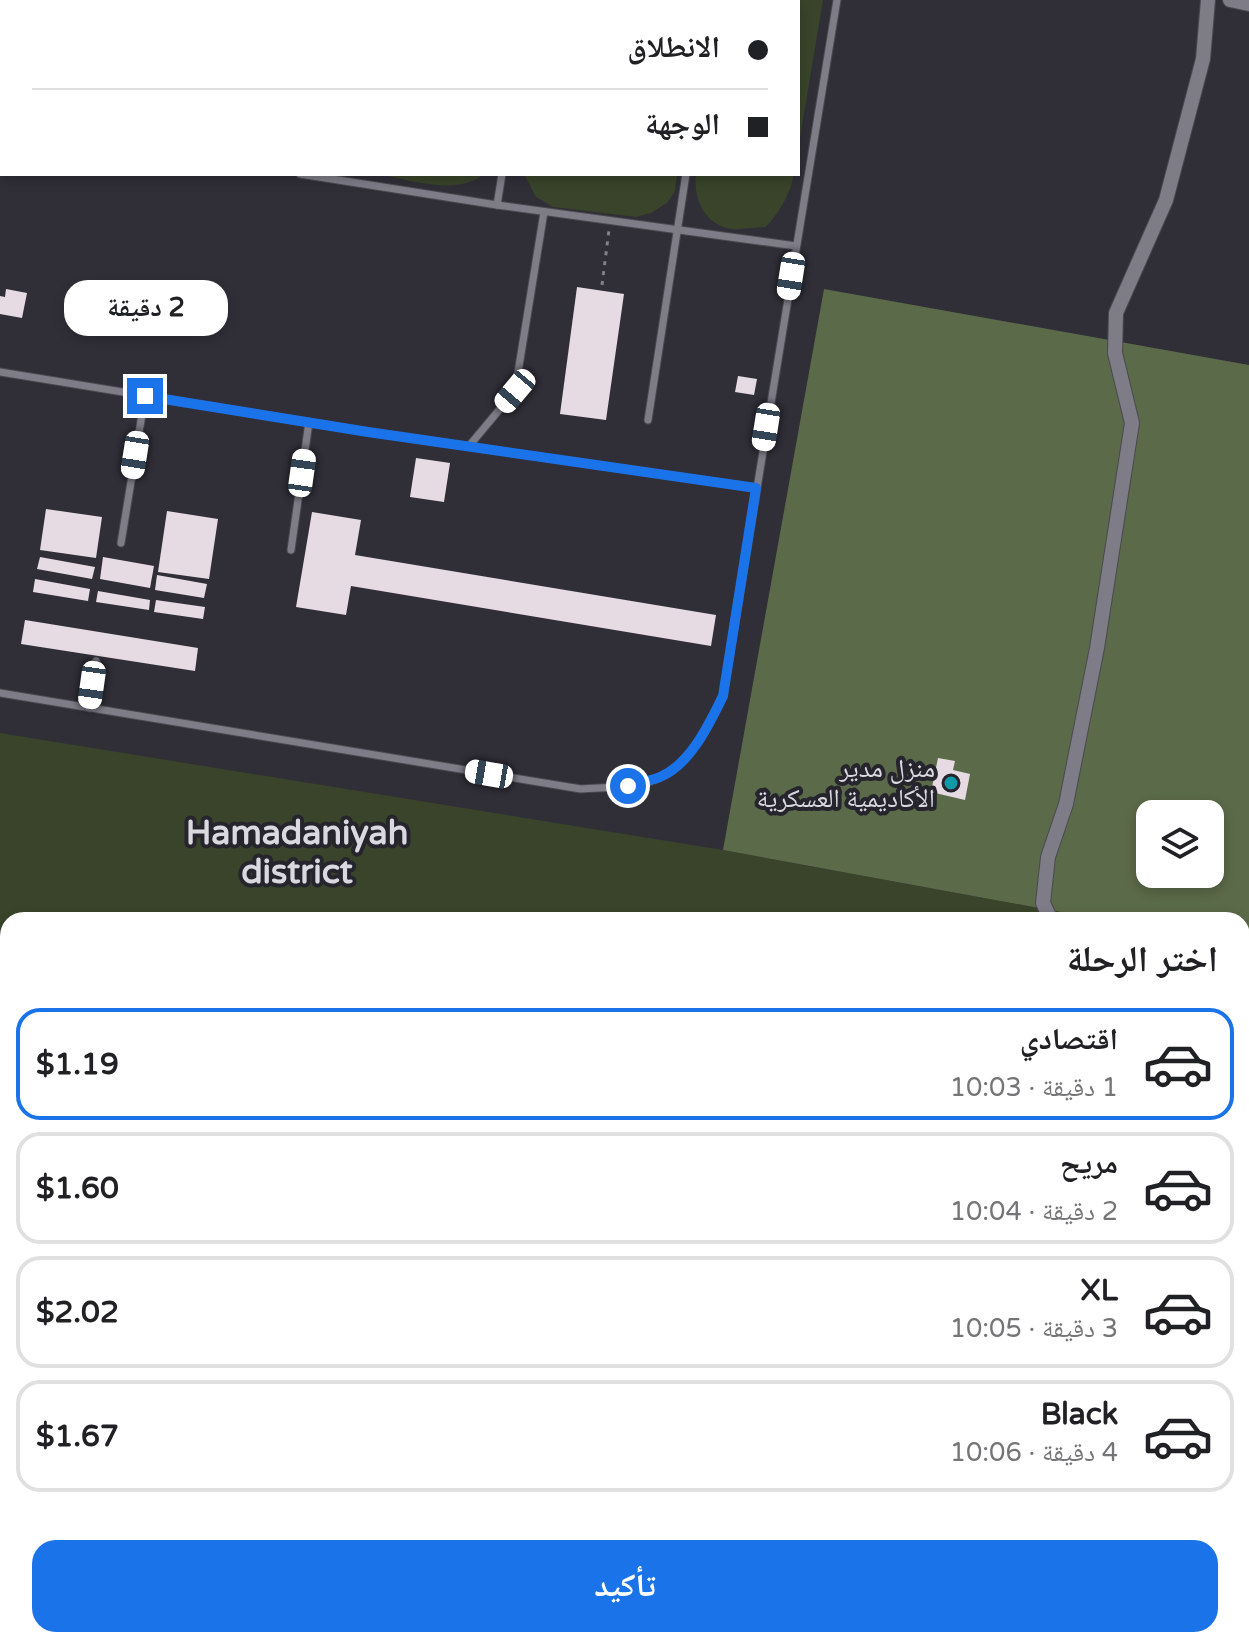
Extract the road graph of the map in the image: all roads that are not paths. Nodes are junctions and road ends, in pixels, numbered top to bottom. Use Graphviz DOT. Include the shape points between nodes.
graph roads {
  1 [pos="837,0"];
  2 [pos="1208,0"];
  3 [pos="1230,0"];
  4 [pos="1249,4"];
  5 [pos="313,176"];
  6 [pos="502,176"];
  7 [pos="686,176"];
  8 [pos="497,205"];
  9 [pos="544,212"];
  10 [pos="679,230"];
  11 [pos="796,246"];
  12 [pos="0,372"];
  13 [pos="145,396"];
  14 [pos="648,420"];
  15 [pos="309,422"];
  16 [pos="469,446"];
  17 [pos="756,488"];
  18 [pos="121,543"];
  19 [pos="291,550"];
  20 [pos="96,661"];
  21 [pos="0,693"];
  22 [pos="89,708"];
  23 [pos="1047,912"];
  1 -- 11 [label="lane"];
  2 -- 23 [label="street" via="1203,59 1166,200 1116,313 1115,353 1132,423 1097,648 1066,804 1048,857 1043,903"];
  3 -- 4 [label="street"];
  5 -- 8 [label="lane"];
  6 -- 8 [label="lane"];
  7 -- 10 [label="lane"];
  8 -- 9 [label="lane"];
  9 -- 10 [label="lane"];
  9 -- 16 [label="lane" via="515,391"];
  10 -- 11 [label="lane"];
  10 -- 14 [label="lane"];
  11 -- 17 [label="lane"];
  12 -- 13 [label="lane"];
  13 -- 15 [label="lane"];
  13 -- 18 [label="lane"];
  15 -- 16 [label="lane"];
  15 -- 19 [label="lane"];
  16 -- 17 [label="lane"];
  17 -- 22 [label="lane" via="723,696 688,754 663,776 628,786 581,789"];
  20 -- 22 [label="lane"];
  21 -- 22 [label="lane"];
}
